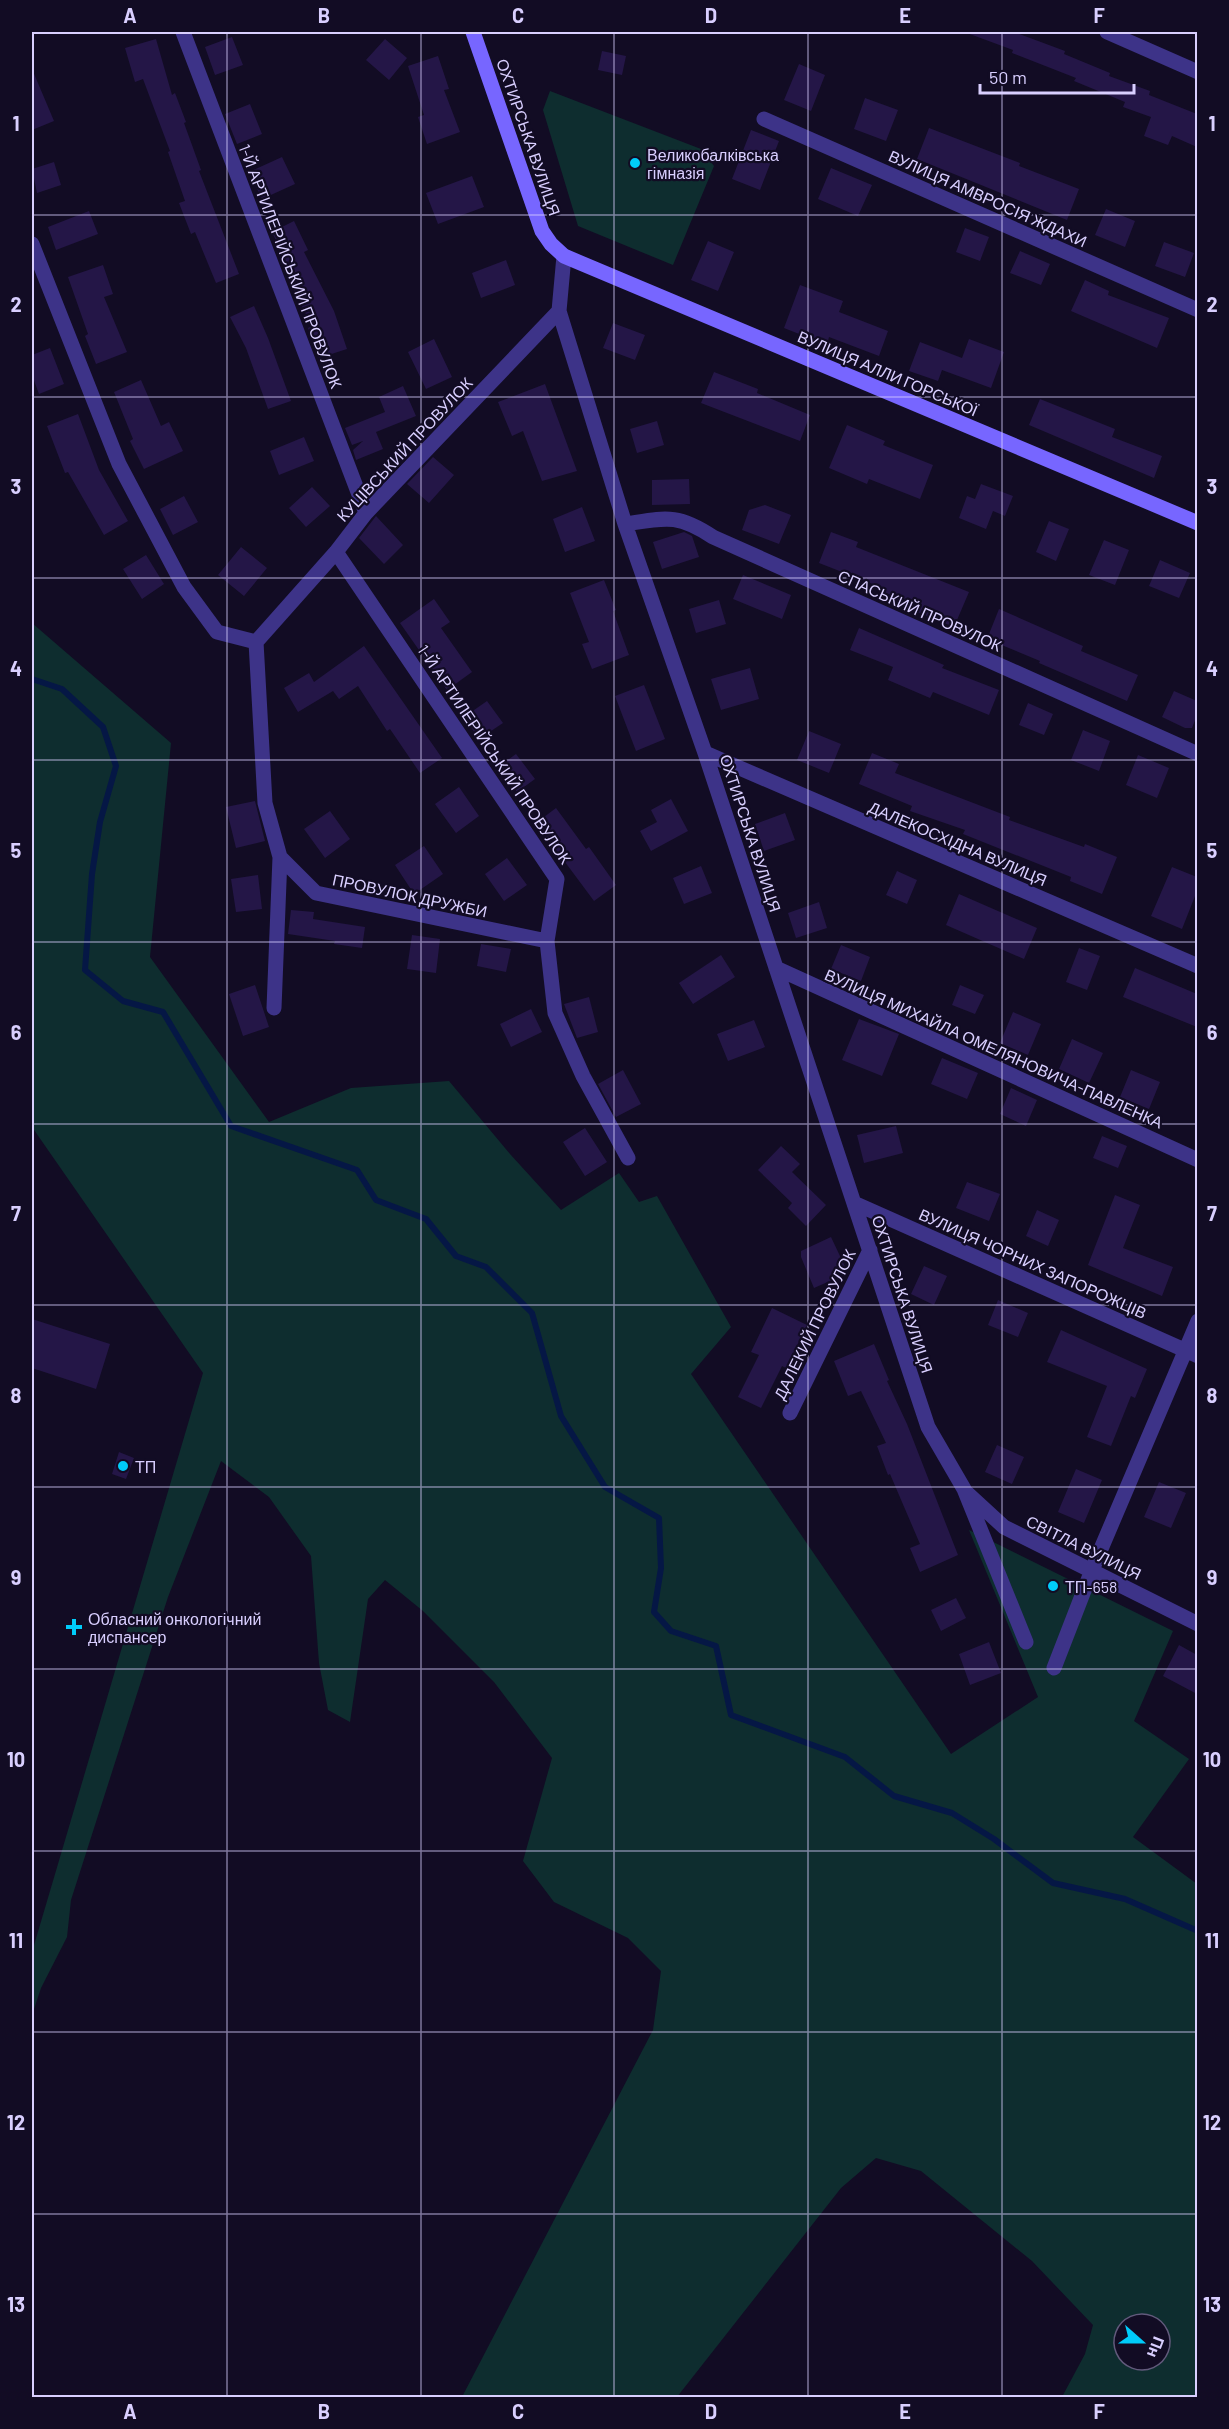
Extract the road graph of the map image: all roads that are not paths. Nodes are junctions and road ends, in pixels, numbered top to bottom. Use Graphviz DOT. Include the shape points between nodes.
graph roads {
  1 [pos="183,32"];
  2 [pos="473,32"];
  3 [pos="1107,32"];
  4 [pos="1197,72"];
  5 [pos="764,119"];
  6 [pos="32,244"];
  7 [pos="564,256"];
  8 [pos="1197,310"];
  9 [pos="559,311"];
  10 [pos="366,513"];
  11 [pos="1197,523"];
  12 [pos="625,524"];
  13 [pos="336,552"];
  14 [pos="256,642"];
  15 [pos="705,753"];
  16 [pos="1197,754"];
  17 [pos="280,857"];
  18 [pos="547,941"];
  19 [pos="1197,966"];
  20 [pos="777,968"];
  21 [pos="274,1008"];
  22 [pos="628,1158"];
  23 [pos="1197,1160"];
  24 [pos="854,1203"];
  25 [pos="870,1250"];
  26 [pos="1197,1321"];
  27 [pos="1192,1353"];
  28 [pos="790,1413"];
  29 [pos="964,1489"];
  30 [pos="1092,1570"];
  31 [pos="1197,1624"];
  32 [pos="1026,1642"];
  33 [pos="1054,1668"];
  1 -- 10 [label="street, 1-Й АРТИЛЕРІЙСЬКИЙ ПРОВУЛОК"];
  2 -- 7 [label="street, ОХТИРСЬКА ВУЛИЦЯ" via="542,231"];
  3 -- 4 [label="street"];
  5 -- 8 [label="street, ВУЛИЦЯ АМВРОСІЯ ЖДАХИ"];
  6 -- 14 [label="street" via="119,464 184,587 217,632"];
  7 -- 9 [label="street, ОХТИРСЬКА ВУЛИЦЯ"];
  7 -- 11 [label="street, ВУЛИЦЯ АЛЛИ ГОРСЬКОЇ"];
  9 -- 10 [label="street, КУЦІВСЬКИЙ ПРОВУЛОК"];
  9 -- 12 [label="street, ОХТИРСЬКА ВУЛИЦЯ"];
  10 -- 13 [label="street, КУЦІВСЬКИЙ ПРОВУЛОК"];
  12 -- 15 [label="street, ОХТИРСЬКА ВУЛИЦЯ"];
  12 -- 16 [label="street, СПАСЬКИЙ ПРОВУЛОК" via="670,517 695,524 724,542"];
  13 -- 14 [label="street, КУЦІВСЬКИЙ ПРОВУЛОК"];
  13 -- 18 [label="street, 1-Й АРТИЛЕРІЙСЬКИЙ ПРОВУЛОК" via="557,879"];
  14 -- 17 [label="street" via="265,803"];
  15 -- 19 [label="street, ДАЛЕКОСХІДНА ВУЛИЦЯ"];
  15 -- 20 [label="street, ОХТИРСЬКА ВУЛИЦЯ"];
  17 -- 18 [label="street, ПРОВУЛОК ДРУЖБИ" via="316,893"];
  17 -- 21 [label="street"];
  18 -- 22 [label="street, 1-Й АРТИЛЕРІЙСЬКИЙ ПРОВУЛОК" via="555,1013 583,1076"];
  20 -- 23 [label="street, ВУЛИЦЯ МИХАЙЛА ОМЕЛЯНОВИЧА-ПАВЛЕНКА"];
  20 -- 24 [label="street, ОХТИРСЬКА ВУЛИЦЯ"];
  24 -- 25 [label="street, ОХТИРСЬКА ВУЛИЦЯ"];
  24 -- 27 [label="street, ВУЛИЦЯ ЧОРНИХ ЗАПОРОЖЦІВ"];
  25 -- 28 [label="street, ДАЛЕКИЙ ПРОВУЛОК"];
  25 -- 29 [label="street, ОХТИРСЬКА ВУЛИЦЯ" via="928,1427"];
  26 -- 27 [label="street"];
  27 -- 30 [label="street"];
  29 -- 30 [label="street, СВІТЛА ВУЛИЦЯ" via="1004,1527"];
  29 -- 32 [label="street, ОХТИРСЬКА ВУЛИЦЯ"];
  30 -- 31 [label="street, СВІТЛА ВУЛИЦЯ"];
  30 -- 33 [label="street"];
}
